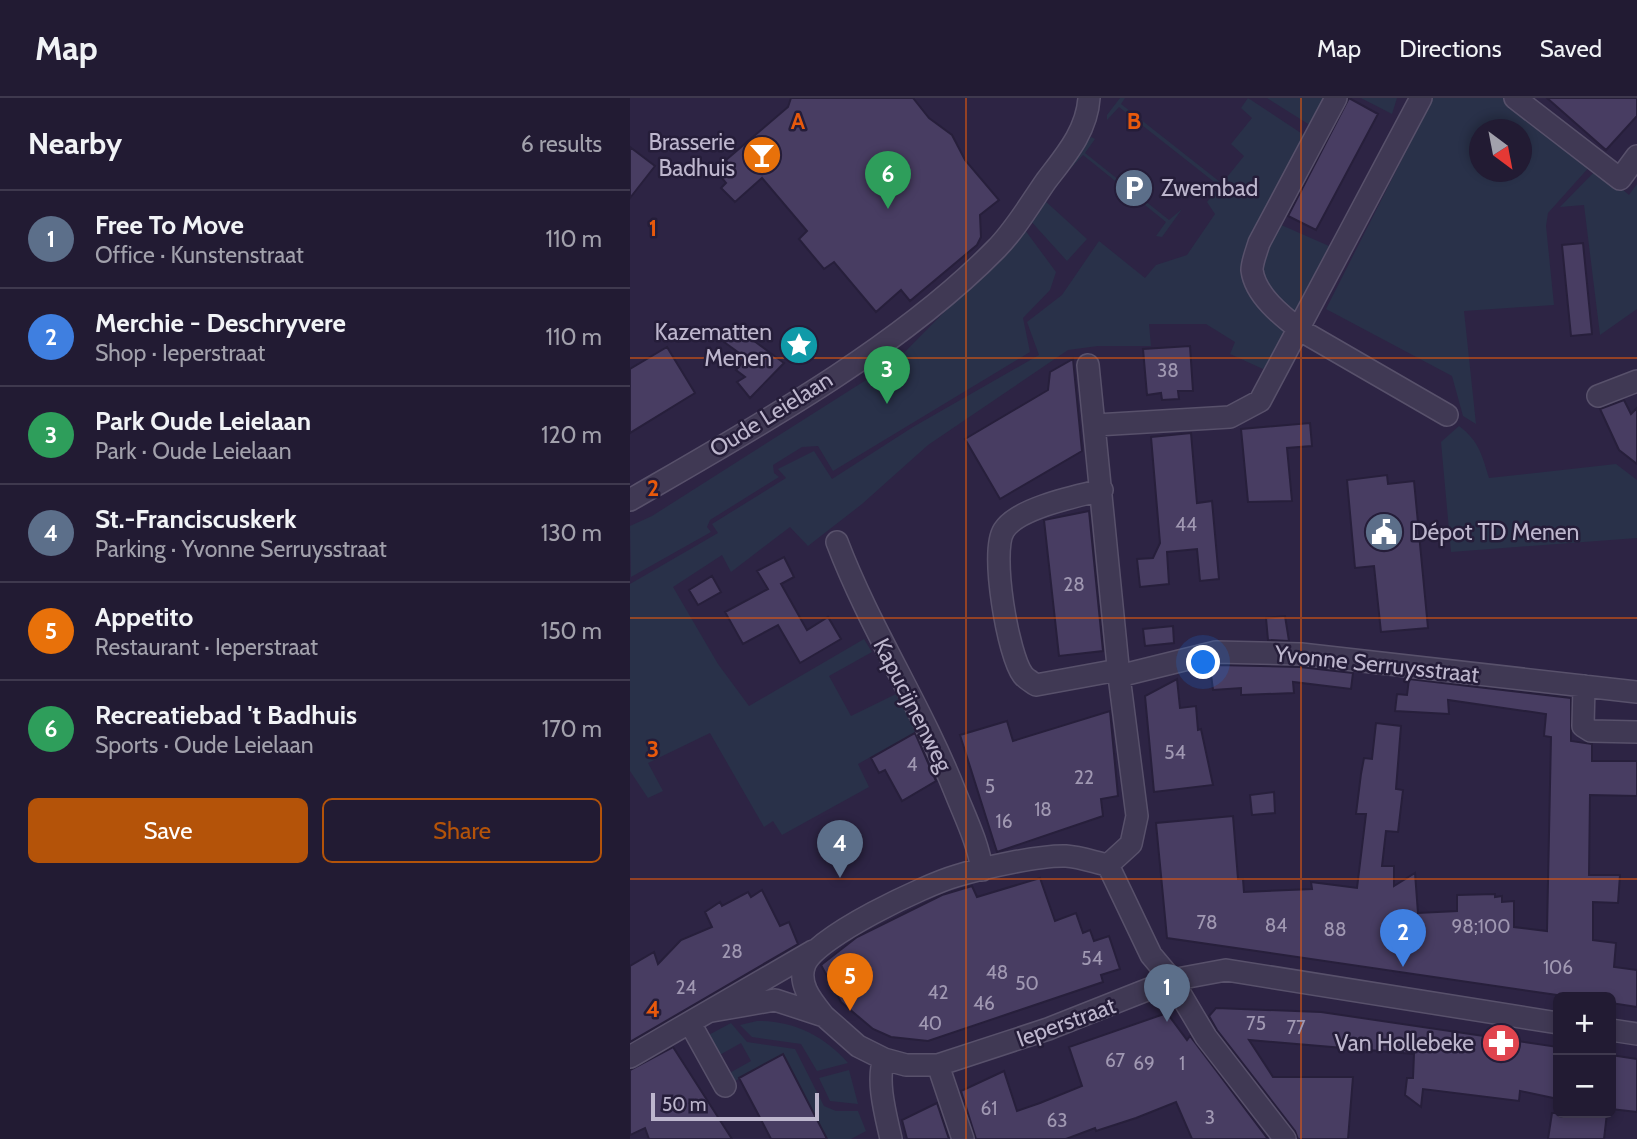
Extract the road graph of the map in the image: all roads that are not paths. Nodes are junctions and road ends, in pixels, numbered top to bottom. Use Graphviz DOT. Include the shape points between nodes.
graph roads {
  1 [pos="1088,98"];
  2 [pos="1336,98"];
  3 [pos="1421,98"];
  4 [pos="1515,98"];
  5 [pos="1637,156"];
  6 [pos="1300,330"];
  7 [pos="1088,365"];
  8 [pos="1637,381"];
  9 [pos="1598,396"];
  10 [pos="1447,415"];
  11 [pos="1096,425"];
  12 [pos="1102,490"];
  13 [pos="630,500"];
  14 [pos="836,542"];
  15 [pos="1118,673"];
  16 [pos="1584,686"];
  17 [pos="1637,692"];
  18 [pos="1637,732"];
  19 [pos="1108,865"];
  20 [pos="982,870"];
  21 [pos="815,949"];
  22 [pos="1172,980"];
  23 [pos="712,1011"];
  24 [pos="824,1016"];
  25 [pos="1553,1022"];
  26 [pos="690,1023"];
  27 [pos="1616,1031"];
  28 [pos="1637,1034"];
  29 [pos="630,1057"];
  30 [pos="884,1059"];
  31 [pos="937,1065"];
  32 [pos="725,1086"];
  33 [pos="891,1139"];
  34 [pos="963,1139"];
  35 [pos="1285,1139"];
  1 -- 13 [label="street, Oude Leielaan" via="1085,122 1071,148 998,247 948,294 860,358"];
  2 -- 6 [label="street" via="1259,243 1252,269 1260,290"];
  3 -- 6 [label="street"];
  4 -- 5 [label="street" via="1620,179"];
  6 -- 10 [label="street"];
  6 -- 11 [label="street" via="1260,401 1230,417"];
  7 -- 11 [label="street"];
  8 -- 9 [label="street"];
  11 -- 12 [label="street"];
  12 -- 15 [label="street"];
  12 -- 15 [label="street, Yvonne Serruysstraat" via="1045,504 1004,528 996,569 1023,675 1036,685"];
  14 -- 20 [label="street, Kapucijnenweg" via="859,600 936,743 971,827"];
  15 -- 16 [label="street, Yvonne Serruysstraat" via="1216,652 1301,654"];
  15 -- 19 [label="street" via="1137,817 1131,844"];
  16 -- 17 [label="street, Yvonne Serruysstraat"];
  16 -- 18 [label="street" via="1583,726 1591,731"];
  19 -- 20 [label="street" via="1065,856"];
  19 -- 22 [label="street" via="1151,955"];
  20 -- 21 [label="street" via="930,885"];
  21 -- 23 [label="street, Ieperstraat"];
  21 -- 24 [label="street" via="803,977 809,998"];
  22 -- 25 [label="street, Ieperstraat" via="1226,970"];
  22 -- 31 [label="street, Ieperstraat" via="1048,1030"];
  22 -- 35 [label="street" via="1206,1037"];
  23 -- 24 [label="street, Ieperstraat" via="775,1000"];
  23 -- 26 [label="street, Ieperstraat"];
  24 -- 30 [label="street, Ieperstraat" via="858,1046"];
  26 -- 29 [label="street, Ieperstraat"];
  26 -- 32 [label="street"];
  27 -- 28 [label="street"];
  30 -- 31 [label="street, Ieperstraat"];
  30 -- 33 [label="street" via="884,1100"];
  31 -- 34 [label="street"];
}
